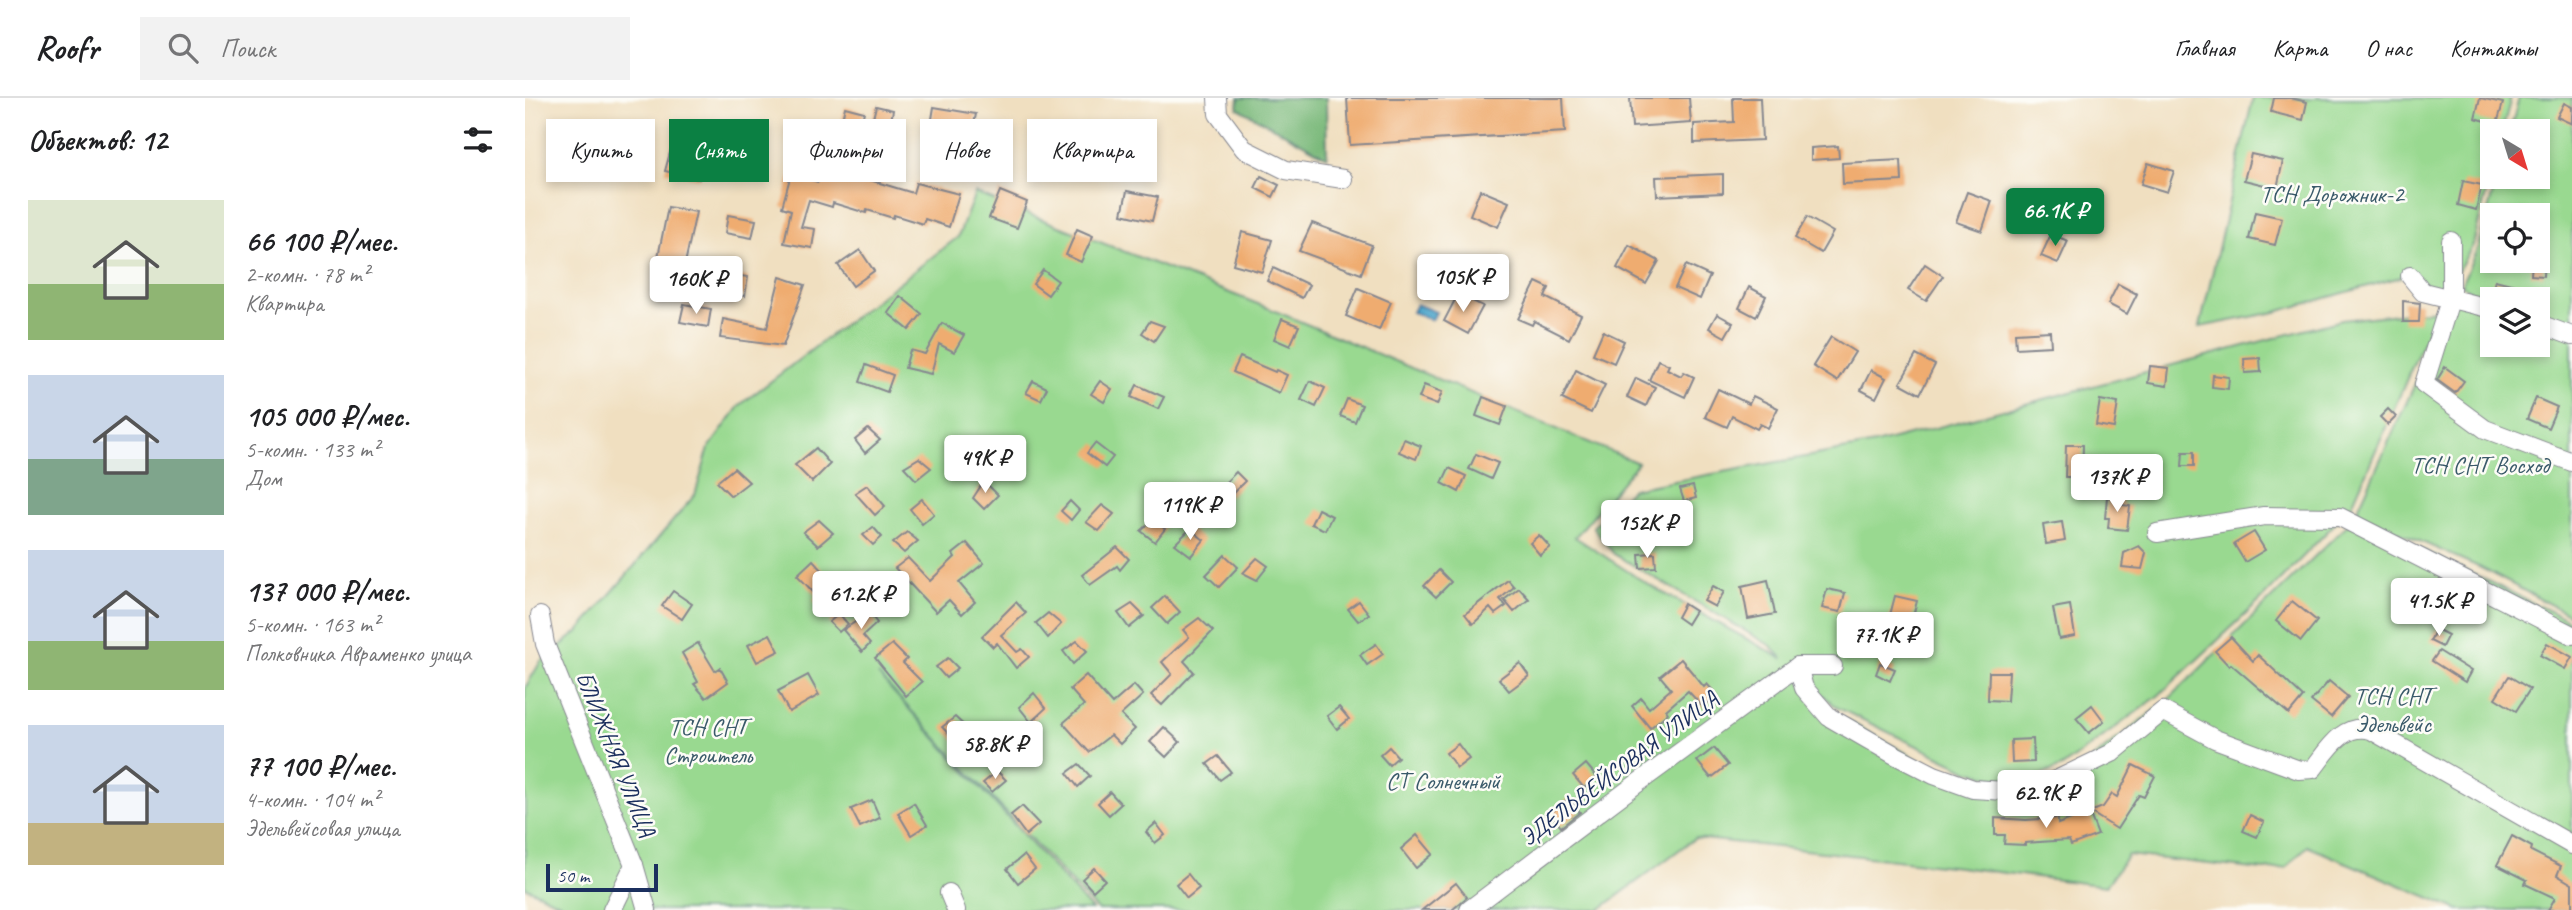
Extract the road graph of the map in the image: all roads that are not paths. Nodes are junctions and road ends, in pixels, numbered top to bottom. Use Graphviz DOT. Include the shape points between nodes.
graph roads {
  1 [pos="1217,98"];
  2 [pos="1343,179"];
  3 [pos="2451,241"];
  4 [pos="2410,276"];
  5 [pos="2451,297"];
  6 [pos="2480,305"];
  7 [pos="2550,328"];
  8 [pos="2572,336"];
  9 [pos="2572,462"];
  10 [pos="2157,533"];
  11 [pos="540,617"];
  12 [pos="2572,635"];
  13 [pos="1798,666"];
  14 [pos="1833,666"];
  15 [pos="2572,845"];
  16 [pos="634,865"];
  17 [pos="949,893"];
  18 [pos="611,910"];
  19 [pos="647,910"];
  20 [pos="956,910"];
  21 [pos="1469,910"];
  1 -- 2 [label="street" via="1219,114 1244,149 1286,170"];
  3 -- 5 [label="street"];
  4 -- 5 [label="street" via="2423,292"];
  5 -- 6 [label="street"];
  5 -- 9 [label="street" via="2424,384 2485,429"];
  7 -- 8 [label="street"];
  10 -- 12 [label="street" via="2264,516 2340,517"];
  11 -- 16 [label="street, БЛИЖНЯЯ УЛИЦА" via="545,644"];
  13 -- 14 [label="street"];
  13 -- 15 [label="street" via="1804,688 1829,717 1903,760 1973,789 2022,792 2056,780 2112,753 2163,710 2215,739 2299,770 2313,769 2340,736 2363,728"];
  13 -- 21 [label="street, ЭДЕЛЬВЕЙСОВАЯ УЛИЦА"];
  16 -- 18 [label="street"];
  16 -- 19 [label="street, БЛИЖНЯЯ УЛИЦА"];
  17 -- 20 [label="street"];
}
